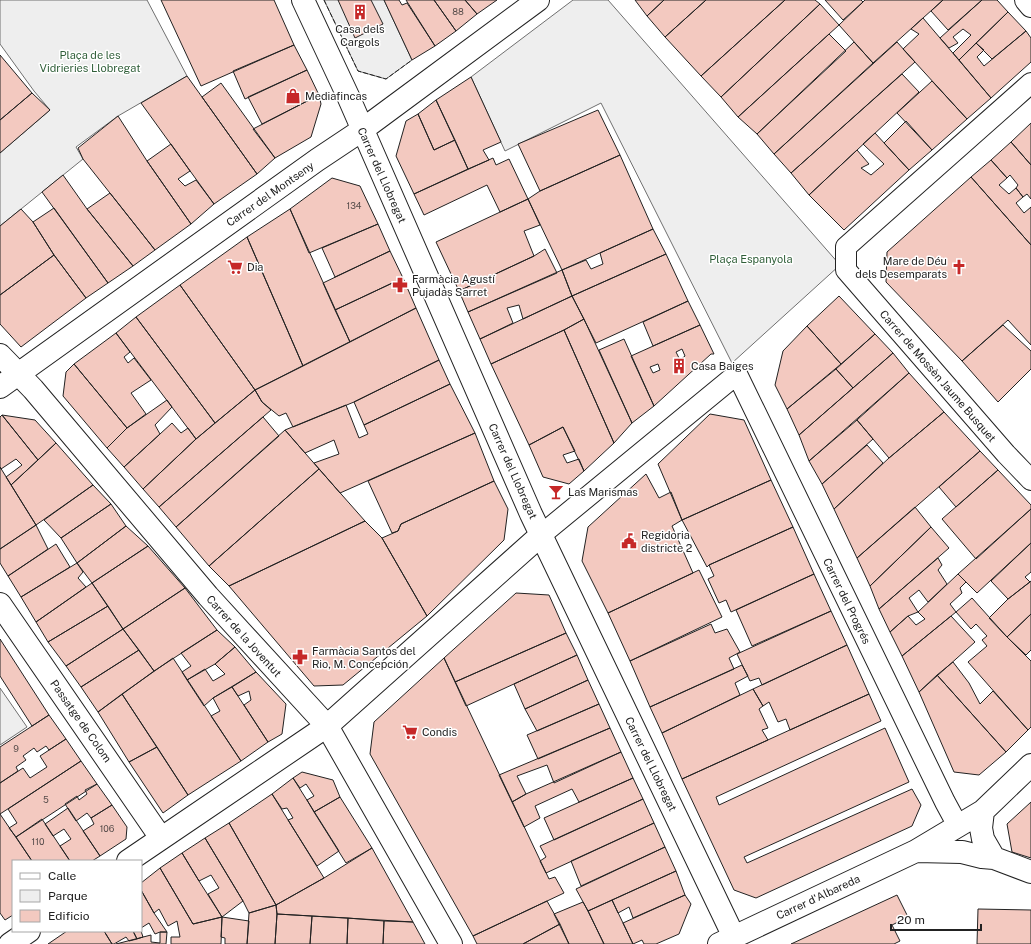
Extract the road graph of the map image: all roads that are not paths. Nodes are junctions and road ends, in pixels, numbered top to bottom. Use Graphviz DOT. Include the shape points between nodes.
graph roads {
  1 [pos="303,0"];
  2 [pos="538,0"];
  3 [pos="1026,0"];
  4 [pos="1031,6"];
  5 [pos="1031,82"];
  6 [pos="362,130"];
  7 [pos="0,355"];
  8 [pos="8,380"];
  9 [pos="1031,480"];
  10 [pos="541,535"];
  11 [pos="0,604"];
  12 [pos="327,726"];
  13 [pos="1031,765"];
  14 [pos="983,812"];
  15 [pos="958,826"];
  16 [pos="161,838"];
  17 [pos="916,851"];
  18 [pos="994,858"];
  19 [pos="129,860"];
  20 [pos="1031,872"];
  21 [pos="28,932"];
  22 [pos="727,941"];
  23 [pos="10,944"];
  24 [pos="451,944"];
  1 -- 6 [label="street, Carrer del Llobregat"];
  2 -- 6 [label="street, Carrer del Montseny"];
  3 -- 4 [label="street"];
  5 -- 9 [label="street, Carrer de Mossèn Jaume Busquet" via="846,247 846,270"];
  6 -- 8 [label="street, Carrer del Montseny"];
  6 -- 10 [label="street, Carrer del Llobregat"];
  7 -- 8 [label="street, Carrer de la Joventut"];
  8 -- 12 [label="street, Carrer de la Joventut" via="33,389 208,596"];
  10 -- 12 [label="street"];
  10 -- 15 [label="street, Carrer del Progrés" via="737,374"];
  10 -- 22 [label="street, Carrer del Llobregat"];
  11 -- 16 [label="street, Passatge de Colom"];
  12 -- 16 [label="street"];
  12 -- 24 [label="street, Carrer de la Joventut"];
  13 -- 14 [label="street, Carrer d'Albareda"];
  14 -- 15 [label="street, Carrer d'Albareda"];
  14 -- 18 [label="street" via="983,839"];
  15 -- 17 [label="street, Carrer d'Albareda"];
  16 -- 19 [label="street"];
  17 -- 18 [label="street" via="962,852"];
  17 -- 22 [label="street, Carrer d'Albareda"];
  18 -- 20 [label="street"];
  21 -- 23 [label="street"];
}
